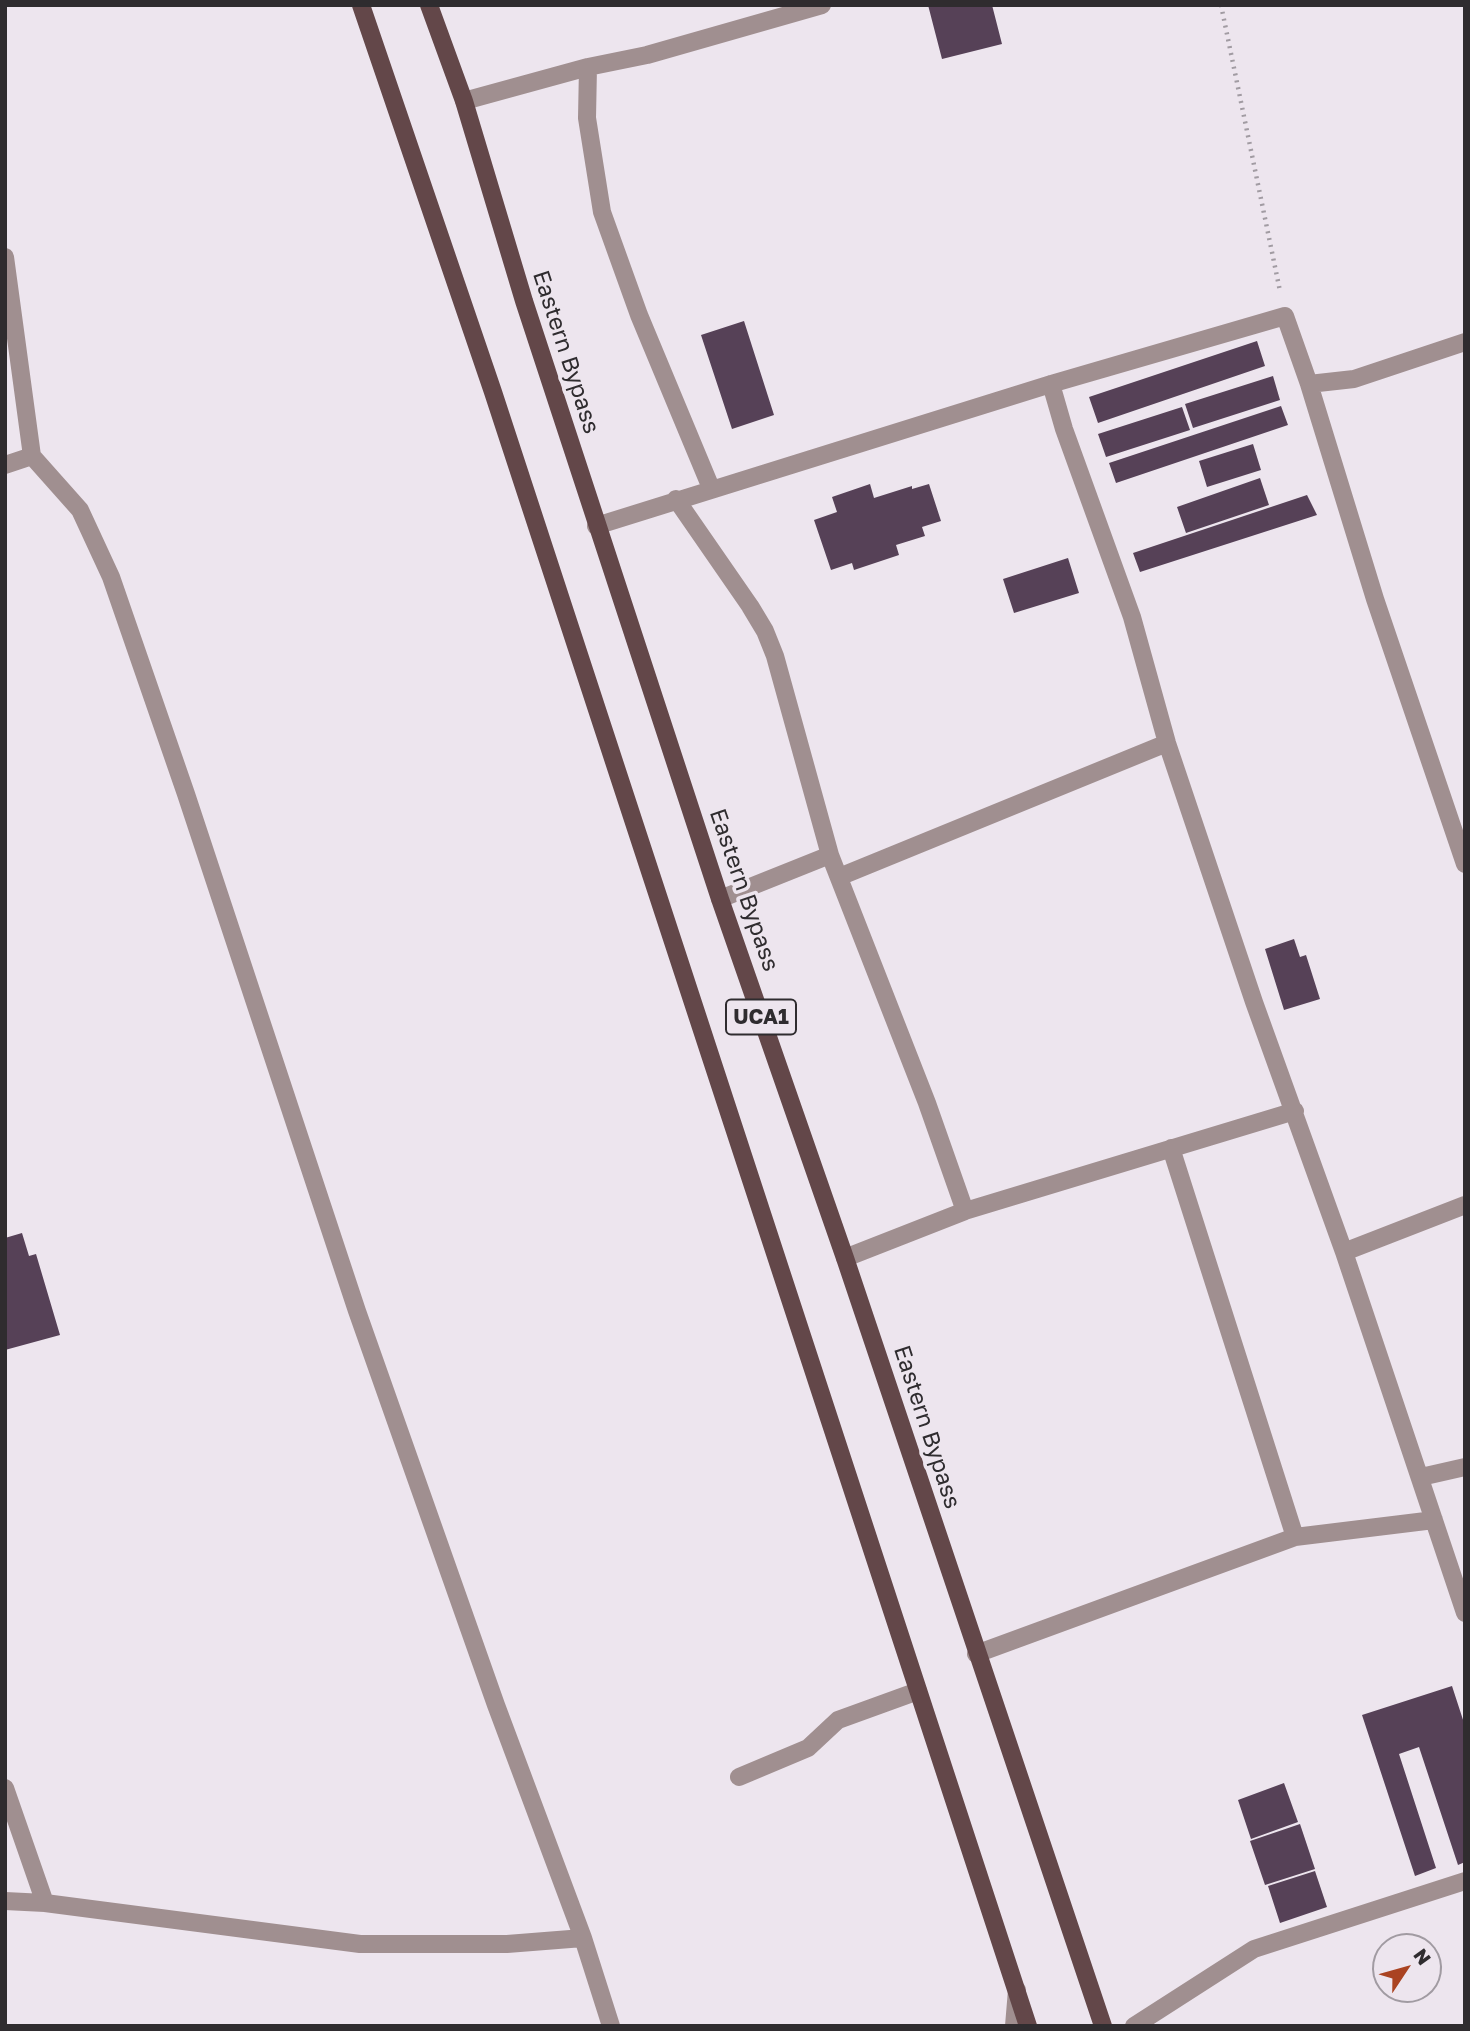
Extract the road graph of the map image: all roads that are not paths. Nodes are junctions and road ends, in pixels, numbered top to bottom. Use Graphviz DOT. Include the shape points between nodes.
graph roads {
  1 [pos="360,5"];
  2 [pos="429,5"];
  3 [pos="822,5"];
  4 [pos="588,67"];
  5 [pos="464,101"];
  6 [pos="5,257"];
  7 [pos="1465,342"];
  8 [pos="1051,384"];
  9 [pos="1309,384"];
  10 [pos="32,456"];
  11 [pos="5,466"];
  12 [pos="711,488"];
  13 [pos="676,499"];
  14 [pos="596,526"];
  15 [pos="1167,743"];
  16 [pos="830,855"];
  17 [pos="1465,864"];
  18 [pos="839,877"];
  19 [pos="720,899"];
  20 [pos="1295,1111"];
  21 [pos="1171,1149"];
  22 [pos="1465,1205"];
  23 [pos="965,1211"];
  24 [pos="1344,1252"];
  25 [pos="845,1258"];
  26 [pos="1465,1466"];
  27 [pos="1421,1477"];
  28 [pos="1434,1520"];
  29 [pos="1295,1537"];
  30 [pos="1465,1613"];
  31 [pos="976,1654"];
  32 [pos="918,1691"];
  33 [pos="739,1777"];
  34 [pos="5,1787"];
  35 [pos="1465,1881"];
  36 [pos="5,1900"];
  37 [pos="46,1903"];
  38 [pos="583,1938"];
  39 [pos="1017,1990"];
  40 [pos="611,2026"];
  41 [pos="1014,2026"];
  42 [pos="1028,2026"];
  43 [pos="1102,2026"];
  44 [pos="1134,2026"];
  1 -- 32 [label="main road" via="502,419"];
  2 -- 5 [label="main road, Eastern Bypass / UCA1"];
  3 -- 4 [label="street" via="647,55"];
  4 -- 5 [label="street"];
  4 -- 12 [label="street" via="587,118 602,212"];
  5 -- 14 [label="main road, Eastern Bypass / UCA1"];
  6 -- 10 [label="street"];
  7 -- 9 [label="street" via="1354,379"];
  8 -- 9 [label="street" via="1285,316"];
  8 -- 12 [label="street"];
  8 -- 15 [label="street" via="1132,617"];
  9 -- 17 [label="street" via="1375,599"];
  10 -- 11 [label="street"];
  10 -- 38 [label="street" via="80,510 111,577 357,1311"];
  12 -- 13 [label="street"];
  13 -- 14 [label="street"];
  13 -- 16 [label="street" via="765,631"];
  14 -- 19 [label="main road, Eastern Bypass / UCA1"];
  15 -- 18 [label="street"];
  15 -- 20 [label="street"];
  16 -- 18 [label="street"];
  16 -- 19 [label="street"];
  18 -- 23 [label="street"];
  19 -- 25 [label="main road, Eastern Bypass / UCA1"];
  20 -- 21 [label="street"];
  20 -- 24 [label="street"];
  21 -- 23 [label="street"];
  21 -- 29 [label="street"];
  22 -- 24 [label="street"];
  23 -- 25 [label="street"];
  24 -- 27 [label="street"];
  25 -- 31 [label="main road, Eastern Bypass / UCA1"];
  26 -- 27 [label="street"];
  27 -- 28 [label="street"];
  28 -- 29 [label="street"];
  28 -- 30 [label="street"];
  29 -- 31 [label="street"];
  31 -- 43 [label="main road, Eastern Bypass / UCA1"];
  32 -- 33 [label="street" via="838,1720 808,1748"];
  32 -- 39 [label="main road"];
  34 -- 37 [label="street"];
  35 -- 44 [label="street" via="1254,1949"];
  36 -- 37 [label="street"];
  37 -- 38 [label="street" via="360,1944 507,1944"];
  38 -- 40 [label="street"];
  39 -- 41 [label="street"];
  39 -- 42 [label="main road"];
}
